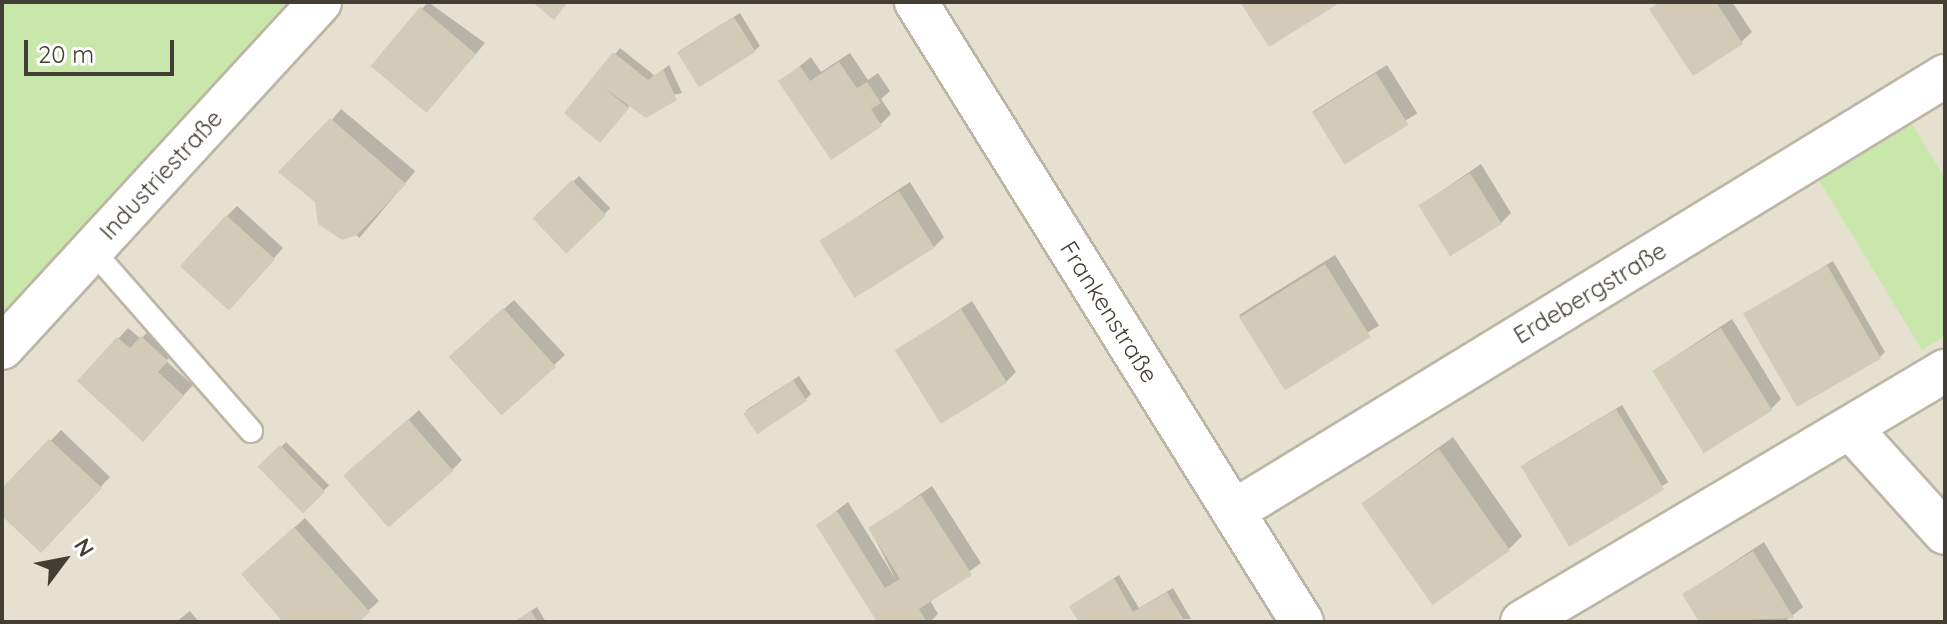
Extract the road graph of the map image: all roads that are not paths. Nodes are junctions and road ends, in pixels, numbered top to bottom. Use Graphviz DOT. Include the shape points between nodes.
graph roads {
  1 [pos="320,2"];
  2 [pos="916,2"];
  3 [pos="1945,76"];
  4 [pos="92,250"];
  5 [pos="2,348"];
  6 [pos="1945,371"];
  7 [pos="1851,429"];
  8 [pos="251,431"];
  9 [pos="1234,511"];
  10 [pos="1945,533"];
  11 [pos="1302,622"];
  12 [pos="1522,622"];
  1 -- 4 [label="street, Industriestraße"];
  2 -- 9 [label="street, Frankenstraße"];
  3 -- 9 [label="street, Erdebergstraße"];
  4 -- 5 [label="street, Industriestraße"];
  4 -- 8 [label="lane"];
  6 -- 7 [label="street"];
  7 -- 10 [label="street"];
  7 -- 12 [label="street"];
  9 -- 11 [label="street, Frankenstraße"];
}
